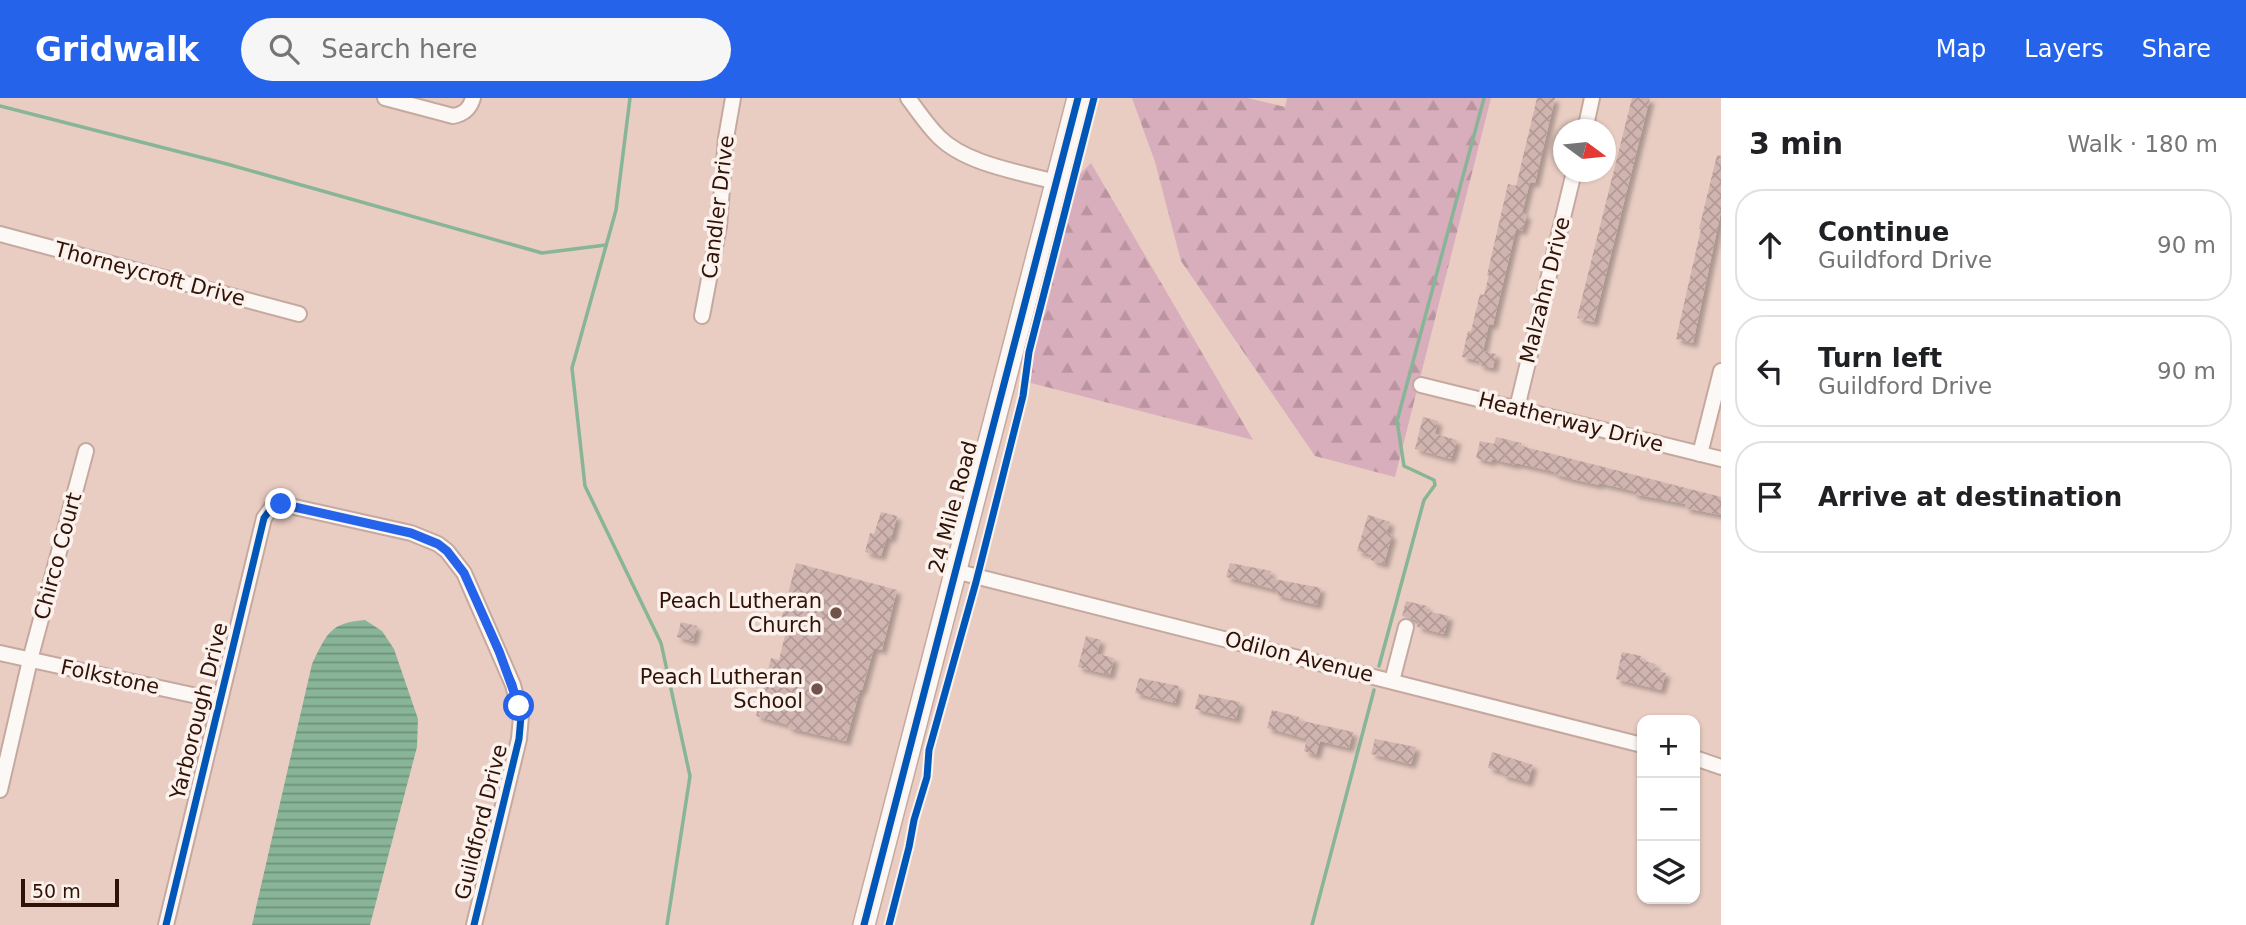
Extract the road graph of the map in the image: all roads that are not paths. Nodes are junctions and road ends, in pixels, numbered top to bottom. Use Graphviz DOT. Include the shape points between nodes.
graph roads {
  1 [pos="385,98"];
  2 [pos="472,98"];
  3 [pos="733,98"];
  4 [pos="908,98"];
  5 [pos="1078,98"];
  6 [pos="1592,98"];
  7 [pos="1587,119"];
  8 [pos="1056,182"];
  9 [pos="1572,182"];
  10 [pos="0,234"];
  11 [pos="299,314"];
  12 [pos="702,316"];
  13 [pos="1721,371"];
  14 [pos="1421,385"];
  15 [pos="1517,408"];
  16 [pos="86,451"];
  17 [pos="1700,454"];
  18 [pos="1721,459"];
  19 [pos="272,507"];
  20 [pos="955,571"];
  21 [pos="1406,627"];
  22 [pos="0,653"];
  23 [pos="30,660"];
  24 [pos="1392,681"];
  25 [pos="220,701"];
  26 [pos="1637,744"];
  27 [pos="1700,760"];
  28 [pos="1721,767"];
  29 [pos="0,790"];
  30 [pos="166,925"];
  31 [pos="474,925"];
  32 [pos="864,925"];
  1 -- 2 [label="street" via="447,115 462,114"];
  3 -- 12 [label="street, Candler Drive" via="719,226"];
  4 -- 8 [label="street" via="939,138 955,149 989,164"];
  5 -- 8 [label="street, 24 Mile Road"];
  6 -- 7 [label="street"];
  8 -- 20 [label="street, 24 Mile Road"];
  9 -- 15 [label="street, Malzahn Drive"];
  10 -- 11 [label="street, Thorneycroft Drive"];
  13 -- 17 [label="street"];
  14 -- 15 [label="street, Heatherway Drive"];
  15 -- 17 [label="street, Heatherway Drive"];
  16 -- 23 [label="street, Chirco Court"];
  17 -- 18 [label="street, Heatherway Drive"];
  19 -- 25 [label="street, Yarborough Drive" via="264,518"];
  19 -- 31 [label="street, Guildford Drive" via="289,504 411,533 438,544 464,573 513,685 521,716"];
  20 -- 24 [label="street, Odilon Avenue"];
  20 -- 32 [label="street, 24 Mile Road"];
  21 -- 24 [label="street"];
  22 -- 23 [label="street, Folkstone"];
  23 -- 25 [label="street, Folkstone"];
  23 -- 29 [label="street, Chirco Court"];
  24 -- 26 [label="street, Odilon Avenue"];
  25 -- 30 [label="street, Yarborough Drive"];
  27 -- 28 [label="street"];
}
